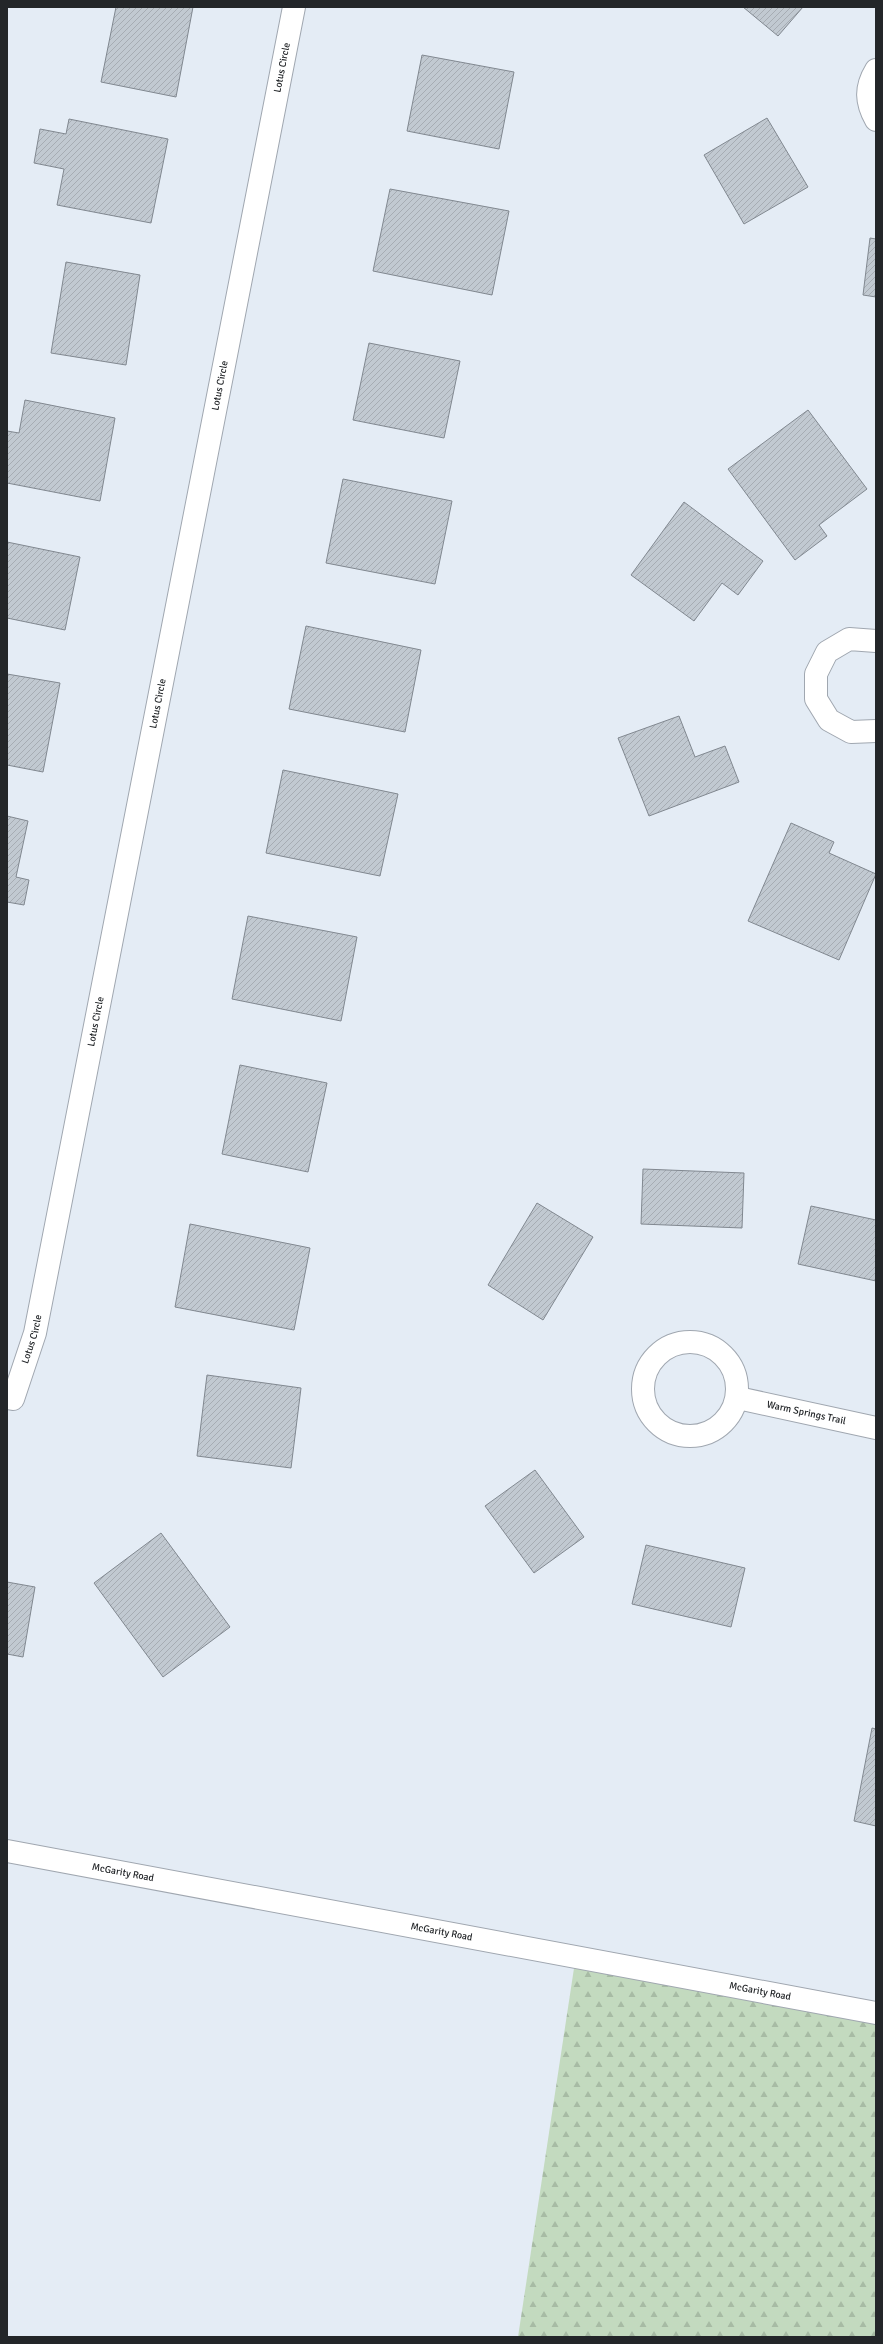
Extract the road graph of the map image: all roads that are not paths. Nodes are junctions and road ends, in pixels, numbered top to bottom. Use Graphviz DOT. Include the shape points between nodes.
graph roads {
  1 [pos="294,7"];
  2 [pos="876,70"];
  3 [pos="876,120"];
  4 [pos="876,640"];
  5 [pos="876,731"];
  6 [pos="10,1398"];
  7 [pos="738,1398"];
  8 [pos="876,1428"];
  9 [pos="7,1851"];
  10 [pos="876,2013"];
  1 -- 6 [label="street, Lotus Circle" via="35,1333"];
  2 -- 3 [label="street" via="869,81 868,106"];
  4 -- 5 [label="street" via="849,639 827,652 816,674 816,699 829,720 851,732"];
  7 -- 7 [label="street" via="736,1373 722,1352 700,1342 675,1344 654,1358 643,1379 645,1404 659,1425 681,1436 706,1434 726,1420"];
  7 -- 8 [label="street, Warm Springs Trail"];
  9 -- 10 [label="street, McGarity Road"];
}
